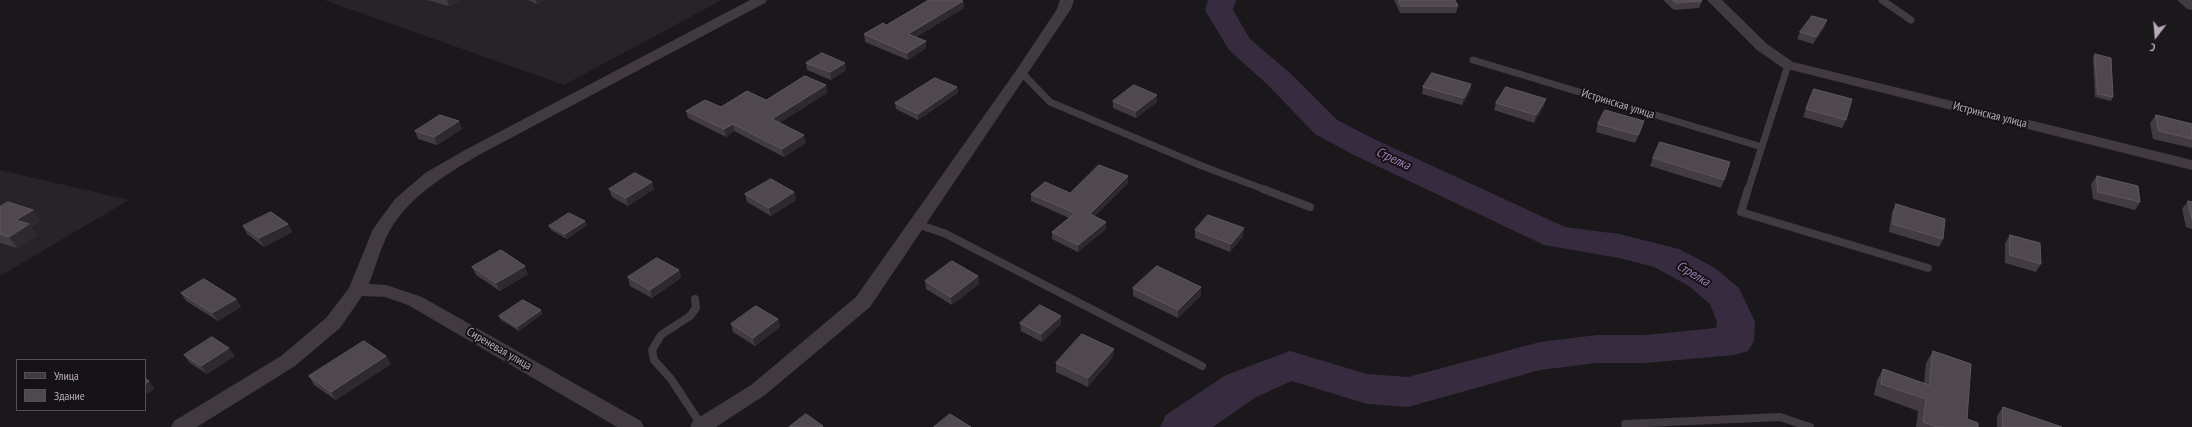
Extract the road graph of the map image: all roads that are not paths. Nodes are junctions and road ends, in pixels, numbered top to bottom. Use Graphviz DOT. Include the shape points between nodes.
graph roads {
  1 [pos="760,0"];
  2 [pos="1067,0"];
  3 [pos="1714,0"];
  4 [pos="1882,0"];
  5 [pos="2184,0"];
  6 [pos="2192,6"];
  7 [pos="1911,20"];
  8 [pos="1473,60"];
  9 [pos="1788,65"];
  10 [pos="1022,73"];
  11 [pos="1762,147"];
  12 [pos="2192,165"];
  13 [pos="1310,207"];
  14 [pos="916,224"];
  15 [pos="1928,268"];
  16 [pos="357,290"];
  17 [pos="695,300"];
  18 [pos="1202,366"];
  19 [pos="1625,424"];
  20 [pos="701,426"];
  21 [pos="181,427"];
  22 [pos="634,427"];
  23 [pos="1810,427"];
  1 -- 16 [label="street" via="471,153 431,177 401,203 382,229"];
  2 -- 10 [label="street" via="1064,9"];
  3 -- 9 [label="street, Истринская улица" via="1762,47"];
  4 -- 7 [label="lane"];
  5 -- 6 [label="street"];
  8 -- 11 [label="lane, Истринская улица"];
  9 -- 11 [label="lane"];
  9 -- 12 [label="street, Истринская улица"];
  10 -- 13 [label="lane" via="1050,102 1202,166"];
  10 -- 14 [label="street"];
  11 -- 15 [label="lane" via="1741,212"];
  14 -- 18 [label="lane" via="944,233"];
  14 -- 20 [label="street" via="863,302 758,390"];
  16 -- 21 [label="street" via="333,323 288,362"];
  16 -- 22 [label="street, Сиреневая улица" via="386,291 415,301"];
  17 -- 20 [label="lane" via="696,308 690,316 661,335 652,350 654,360 671,379"];
  19 -- 23 [label="lane" via="1780,417"];
}
